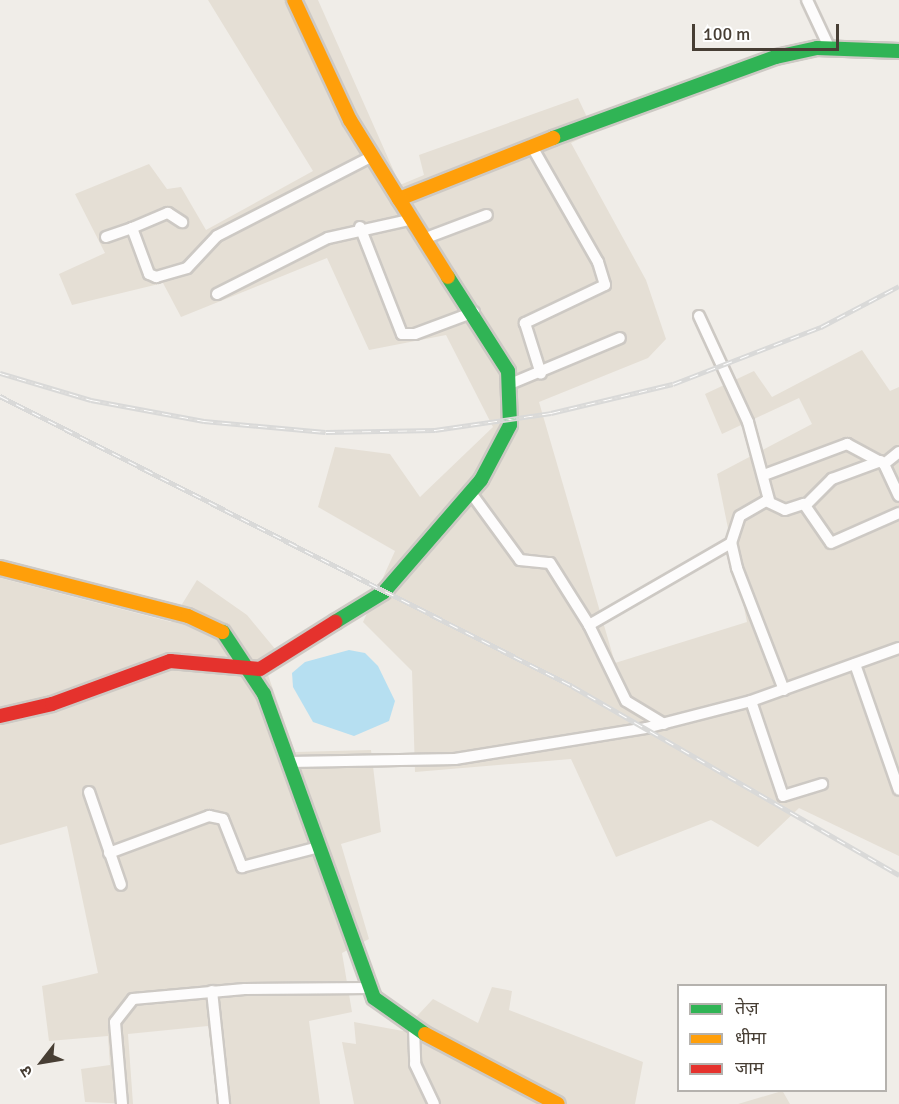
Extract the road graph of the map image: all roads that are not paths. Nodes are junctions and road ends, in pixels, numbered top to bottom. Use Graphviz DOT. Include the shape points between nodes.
graph roads {
  1 [pos="294,0"];
  2 [pos="807,0"];
  3 [pos="830,49"];
  4 [pos="899,51"];
  5 [pos="531,145"];
  6 [pos="371,157"];
  7 [pos="399,199"];
  8 [pos="487,215"];
  9 [pos="413,219"];
  10 [pos="182,222"];
  11 [pos="360,227"];
  12 [pos="132,228"];
  13 [pos="106,237"];
  14 [pos="426,238"];
  15 [pos="217,294"];
  16 [pos="474,312"];
  17 [pos="699,316"];
  18 [pos="620,338"];
  19 [pos="541,374"];
  20 [pos="510,384"];
  21 [pos="899,452"];
  22 [pos="882,463"];
  23 [pos="764,475"];
  24 [pos="471,493"];
  25 [pos="899,496"];
  26 [pos="769,500"];
  27 [pos="806,505"];
  28 [pos="899,513"];
  29 [pos="731,543"];
  30 [pos="0,568"];
  31 [pos="589,625"];
  32 [pos="899,648"];
  33 [pos="855,664"];
  34 [pos="255,671"];
  35 [pos="784,690"];
  36 [pos="752,701"];
  37 [pos="0,716"];
  38 [pos="664,724"];
  39 [pos="290,762"];
  40 [pos="822,784"];
  41 [pos="899,790"];
  42 [pos="89,792"];
  43 [pos="319,847"];
  44 [pos="109,853"];
  45 [pos="121,885"];
  46 [pos="369,988"];
  47 [pos="212,992"];
  48 [pos="414,1028"];
  49 [pos="122,1104"];
  50 [pos="224,1104"];
  51 [pos="434,1104"];
  52 [pos="558,1104"];
  1 -- 6 [label="main road"];
  2 -- 3 [label="street"];
  3 -- 4 [label="main road"];
  3 -- 5 [label="main road" via="776,57"];
  5 -- 7 [label="main road"];
  5 -- 19 [label="street" via="598,262 605,285 525,323"];
  6 -- 7 [label="main road"];
  6 -- 12 [label="street" via="218,236 187,268 156,277 149,274"];
  7 -- 9 [label="main road"];
  8 -- 14 [label="street"];
  9 -- 11 [label="street"];
  9 -- 14 [label="main road"];
  10 -- 12 [label="street" via="168,213"];
  11 -- 15 [label="street" via="305,247"];
  11 -- 16 [label="street" via="402,334 415,334"];
  12 -- 13 [label="street"];
  14 -- 16 [label="main road"];
  16 -- 20 [label="main road" via="504,362"];
  17 -- 23 [label="street" via="748,422"];
  18 -- 19 [label="street"];
  19 -- 20 [label="street"];
  20 -- 24 [label="main road" via="512,409 505,441"];
  21 -- 22 [label="street"];
  22 -- 23 [label="street" via="847,444"];
  22 -- 25 [label="street"];
  22 -- 27 [label="street" via="832,479"];
  23 -- 26 [label="street"];
  24 -- 31 [label="street" via="520,560 550,563"];
  24 -- 34 [label="main road" via="379,596"];
  26 -- 27 [label="street" via="784,510"];
  26 -- 29 [label="street" via="745,511"];
  27 -- 28 [label="street" via="831,543"];
  29 -- 31 [label="street"];
  29 -- 35 [label="street"];
  30 -- 34 [label="main road" via="212,625 240,649"];
  31 -- 38 [label="street" via="626,701"];
  32 -- 33 [label="street"];
  33 -- 35 [label="street"];
  33 -- 41 [label="street"];
  34 -- 37 [label="main road" via="170,661 52,704"];
  34 -- 39 [label="main road"];
  35 -- 36 [label="street"];
  36 -- 38 [label="street"];
  36 -- 40 [label="street" via="783,795"];
  38 -- 39 [label="street" via="455,759"];
  39 -- 43 [label="main road"];
  42 -- 44 [label="street"];
  43 -- 44 [label="street" via="242,867 223,819 209,816"];
  43 -- 46 [label="main road"];
  44 -- 45 [label="street"];
  46 -- 47 [label="street"];
  46 -- 48 [label="main road" via="382,1007"];
  47 -- 49 [label="street" via="134,999 120,1010 115,1022"];
  47 -- 50 [label="street"];
  48 -- 51 [label="street" via="415,1064"];
  48 -- 52 [label="main road"];
}
